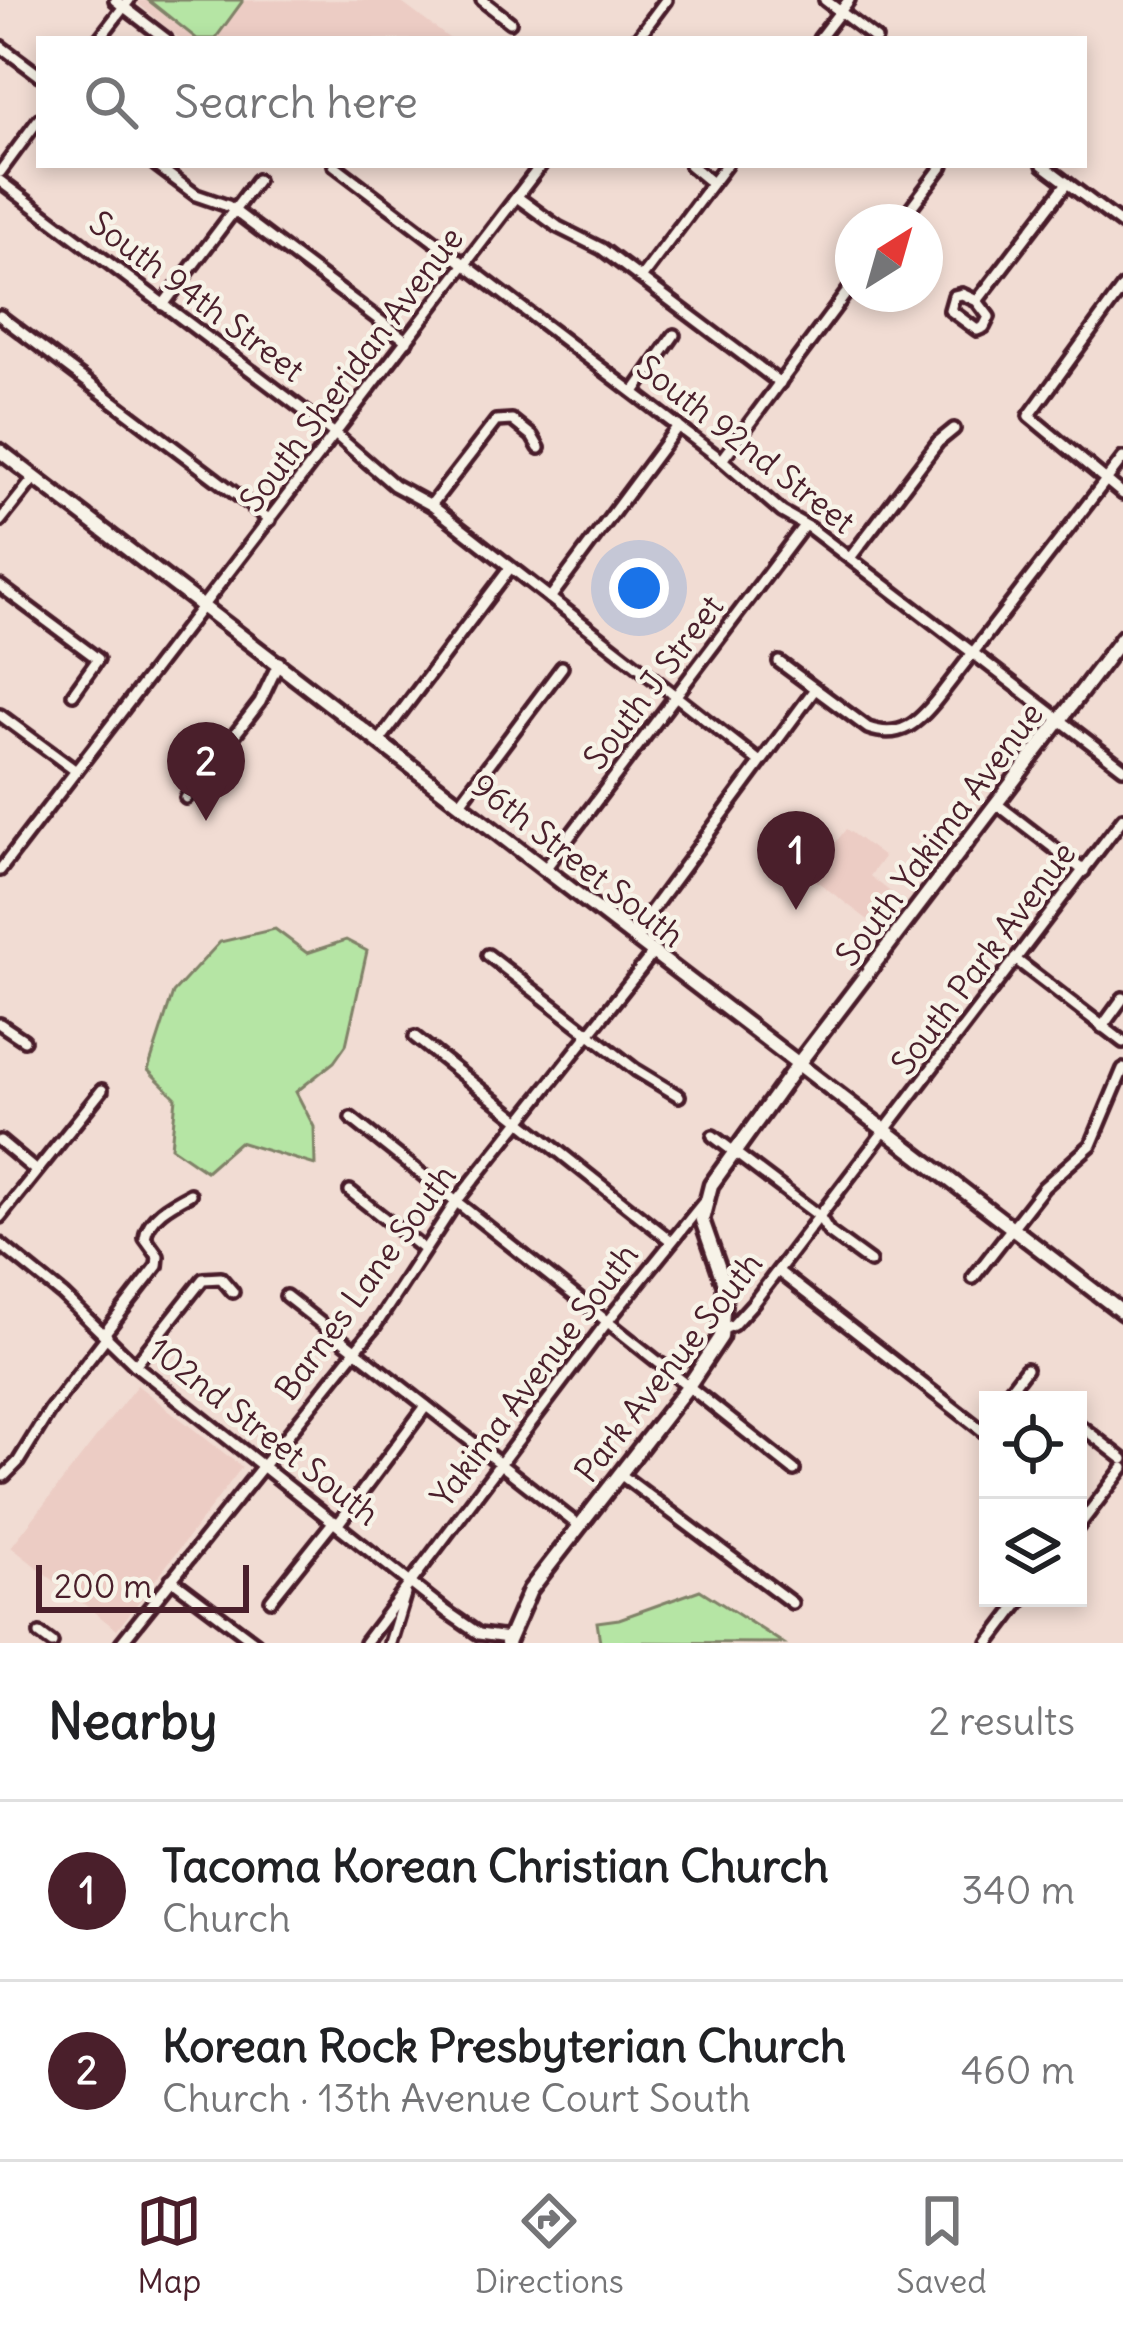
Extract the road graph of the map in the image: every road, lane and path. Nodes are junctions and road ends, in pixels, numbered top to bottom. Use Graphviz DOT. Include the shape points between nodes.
graph roads {
  1 [pos="482,0"];
  2 [pos="666,0"];
  3 [pos="825,0"];
  4 [pos="849,0"];
  5 [pos="122,2"];
  6 [pos="840,11"];
  7 [pos="510,22"];
  8 [pos="101,36"];
  9 [pos="162,36"];
  10 [pos="639,36"];
  11 [pos="822,36"];
  12 [pos="872,36"];
  13 [pos="0,46"];
  14 [pos="36,73"];
  15 [pos="36,123"];
  16 [pos="160,168"];
  17 [pos="338,168"];
  18 [pos="539,168"];
  19 [pos="694,168"];
  20 [pos="724,168"];
  21 [pos="942,168"];
  22 [pos="1047,168"];
  23 [pos="0,176"];
  24 [pos="257,180"];
  25 [pos="712,183"];
  26 [pos="1067,183"];
  27 [pos="517,196"];
  28 [pos="914,204"];
  29 [pos="234,211"];
  30 [pos="1123,226"];
  31 [pos="465,264"];
  32 [pos="641,278"];
  33 [pos="1123,287"];
  34 [pos="977,301"];
  35 [pos="163,305"];
  36 [pos="835,308"];
  37 [pos="0,316"];
  38 [pos="674,335"];
  39 [pos="407,341"];
  40 [pos="780,383"];
  41 [pos="634,392"];
  42 [pos="678,426"];
  43 [pos="954,428"];
  44 [pos="335,434"];
  45 [pos="539,448"];
  46 [pos="0,451"];
  47 [pos="1123,458"];
  48 [pos="722,460"];
  49 [pos="35,477"];
  50 [pos="1106,481"];
  51 [pos="1123,494"];
  52 [pos="431,505"];
  53 [pos="270,520"];
  54 [pos="0,521"];
  55 [pos="803,527"];
  56 [pos="850,559"];
  57 [pos="510,568"];
  58 [pos="0,586"];
  59 [pos="550,598"];
  60 [pos="205,606"];
  61 [pos="1123,637"];
  62 [pos="973,653"];
  63 [pos="279,662"];
  64 [pos="779,662"];
  65 [pos="562,668"];
  66 [pos="815,689"];
  67 [pos="73,694"];
  68 [pos="676,696"];
  69 [pos="0,715"];
  70 [pos="1060,719"];
  71 [pos="380,740"];
  72 [pos="760,762"];
  73 [pos="1123,768"];
  74 [pos="76,772"];
  75 [pos="186,798"];
  76 [pos="460,803"];
  77 [pos="997,804"];
  78 [pos="1123,818"];
  79 [pos="0,847"];
  80 [pos="11,855"];
  81 [pos="545,868"];
  82 [pos="0,870"];
  83 [pos="1084,871"];
  84 [pos="632,937"];
  85 [pos="653,953"];
  86 [pos="488,956"];
  87 [pos="1015,958"];
  88 [pos="1123,998"];
  89 [pos="0,1024"];
  90 [pos="1102,1027"];
  91 [pos="588,1033"];
  92 [pos="415,1037"];
  93 [pos="24,1040"];
  94 [pos="1123,1042"];
  95 [pos="798,1064"];
  96 [pos="1123,1069"];
  97 [pos="102,1090"];
  98 [pos="679,1096"];
  99 [pos="350,1118"];
  100 [pos="520,1118"];
  101 [pos="886,1131"];
  102 [pos="713,1136"];
  103 [pos="0,1141"];
  104 [pos="734,1151"];
  105 [pos="36,1171"];
  106 [pos="350,1190"];
  107 [pos="190,1194"];
  108 [pos="456,1202"];
  109 [pos="704,1203"];
  110 [pos="819,1216"];
  111 [pos="0,1217"];
  112 [pos="1011,1227"];
  113 [pos="670,1240"];
  114 [pos="0,1244"];
  115 [pos="422,1248"];
  116 [pos="870,1262"];
  117 [pos="778,1271"];
  118 [pos="973,1278"];
  119 [pos="233,1292"];
  120 [pos="286,1295"];
  121 [pos="1123,1313"];
  122 [pos="607,1322"];
  123 [pos="723,1329"];
  124 [pos="106,1335"];
  125 [pos="354,1352"];
  126 [pos="135,1365"];
  127 [pos="1026,1369"];
  128 [pos="689,1385"];
  129 [pos="1009,1391"];
  130 [pos="426,1406"];
  131 [pos="979,1428"];
  132 [pos="1087,1431"];
  133 [pos="1123,1459"];
  134 [pos="261,1466"];
  135 [pos="500,1466"];
  136 [pos="1123,1468"];
  137 [pos="794,1470"];
  138 [pos="620,1474"];
  139 [pos="4,1476"];
  140 [pos="1088,1514"];
  141 [pos="336,1522"];
  142 [pos="578,1525"];
  143 [pos="171,1579"];
  144 [pos="409,1589"];
  145 [pos="271,1600"];
  146 [pos="792,1603"];
  147 [pos="1016,1607"];
  148 [pos="40,1634"];
  149 [pos="507,1641"];
  150 [pos="52,1643"];
  151 [pos="121,1643"];
  152 [pos="256,1643"];
  153 [pos="365,1643"];
  154 [pos="390,1643"];
  155 [pos="989,1643"];
  1 -- 7 [label="street"];
  2 -- 10 [label="street"];
  3 -- 6 [label="street"];
  4 -- 6 [label="street"];
  5 -- 8 [label="street"];
  5 -- 9 [label="street"];
  6 -- 11 [label="street"];
  6 -- 12 [label="street"];
  13 -- 14 [label="street"];
  15 -- 23 [label="street"];
  16 -- 29 [label="street"];
  17 -- 31 [label="street, South 92nd Street"];
  18 -- 27 [label="street, South Sheridan Avenue"];
  19 -- 25 [label="street"];
  20 -- 25 [label="street"];
  21 -- 28 [label="street"];
  22 -- 26 [label="street"];
  23 -- 35 [label="street, South 94th Street"];
  24 -- 29 [label="street"];
  25 -- 32 [label="street"];
  26 -- 30 [label="street"];
  26 -- 34 [label="street"];
  27 -- 31 [label="street, South Sheridan Avenue"];
  27 -- 32 [label="street"];
  29 -- 35 [label="street"];
  29 -- 39 [label="street"];
  31 -- 39 [label="street, South Sheridan Avenue"];
  31 -- 41 [label="street, South 92nd Street"];
  32 -- 40 [label="street"];
  33 -- 50 [label="street" via="1029,412"];
  34 -- 34 [label="street" via="962,294 950,303 977,330 989,316"];
  35 -- 44 [label="street, South 94th Street"];
  36 -- 40 [label="street"];
  37 -- 53 [label="street"];
  38 -- 41 [label="street"];
  39 -- 44 [label="street, South Sheridan Avenue"];
  40 -- 48 [label="street"];
  41 -- 42 [label="street, South 92nd Street"];
  42 -- 48 [label="street, South 92nd Street"];
  42 -- 59 [label="street"];
  43 -- 56 [label="street"];
  44 -- 52 [label="street, South 94th Street"];
  44 -- 53 [label="street, South Sheridan Avenue"];
  45 -- 52 [label="street" via="501,418"];
  46 -- 49 [label="main road, 96th Street South"];
  47 -- 50 [label="street"];
  48 -- 55 [label="street, South 92nd Street"];
  49 -- 54 [label="street"];
  49 -- 60 [label="main road, 96th Street South"];
  50 -- 51 [label="street"];
  50 -- 62 [label="street"];
  52 -- 57 [label="street, South 94th Street"];
  53 -- 60 [label="street, South Sheridan Avenue"];
  55 -- 56 [label="street, South 92nd Street"];
  55 -- 68 [label="street, South J Street"];
  56 -- 62 [label="street, South 92nd Street"];
  57 -- 59 [label="street, South 94th Street"];
  57 -- 71 [label="street"];
  58 -- 67 [label="street" via="98,658"];
  59 -- 68 [label="street, South 94th Street"];
  60 -- 63 [label="main road, 96th Street South"];
  60 -- 74 [label="street, South Sheridan Avenue"];
  61 -- 70 [label="main road, South Yakima Avenue"];
  62 -- 66 [label="street" via="924,716 903,730 868,728"];
  62 -- 70 [label="street, South 92nd Street"];
  63 -- 71 [label="main road, 96th Street South"];
  63 -- 75 [label="street" via="260,702"];
  64 -- 66 [label="street"];
  65 -- 76 [label="street"];
  66 -- 72 [label="street"];
  68 -- 72 [label="street, South 94th Street"];
  68 -- 81 [label="street, South J Street"];
  69 -- 74 [label="street"];
  70 -- 73 [label="street, South 92nd Street"];
  70 -- 77 [label="main road, South Yakima Avenue"];
  71 -- 76 [label="main road, 96th Street South"];
  72 -- 84 [label="street"];
  74 -- 80 [label="street, South Sheridan Avenue"];
  76 -- 81 [label="main road, 96th Street South"];
  77 -- 83 [label="street"];
  77 -- 95 [label="main road, South Yakima Avenue"];
  78 -- 83 [label="street, South Park Avenue"];
  79 -- 80 [label="street"];
  80 -- 82 [label="street, South Sheridan Avenue"];
  81 -- 84 [label="main road, 96th Street South"];
  83 -- 87 [label="street, South Park Avenue"];
  84 -- 85 [label="main road, 96th Street South"];
  85 -- 91 [label="street, Barnes Lane South"];
  85 -- 95 [label="main road, 96th Street South"];
  86 -- 91 [label="street"];
  87 -- 90 [label="street"];
  87 -- 101 [label="street, South Park Avenue"];
  88 -- 90 [label="street"];
  89 -- 93 [label="street"];
  90 -- 94 [label="street"];
  91 -- 98 [label="street"];
  91 -- 100 [label="street, Barnes Lane South"];
  92 -- 100 [label="street"];
  95 -- 101 [label="main road, 96th Street South"];
  95 -- 104 [label="main road, Yakima Avenue South"];
  96 -- 112 [label="street" via="1091,1144"];
  97 -- 105 [label="street"];
  99 -- 108 [label="street"];
  100 -- 108 [label="street, Barnes Lane South"];
  100 -- 113 [label="street"];
  101 -- 110 [label="street, Park Avenue South"];
  101 -- 112 [label="main road, 96th Street South"];
  102 -- 104 [label="street"];
  103 -- 105 [label="street"];
  104 -- 109 [label="main road, Yakima Avenue South"];
  104 -- 110 [label="street"];
  105 -- 111 [label="street"];
  106 -- 115 [label="street"];
  107 -- 124 [label="street" via="147,1227 157,1266"];
  108 -- 115 [label="street, Barnes Lane South"];
  108 -- 122 [label="street"];
  109 -- 113 [label="street, Yakima Avenue South"];
  109 -- 123 [label="main road" via="703,1229 725,1286"];
  110 -- 116 [label="street"];
  110 -- 117 [label="street, Park Avenue South"];
  112 -- 118 [label="street"];
  112 -- 121 [label="main road, 96th Street South"];
  113 -- 122 [label="street, Yakima Avenue South"];
  114 -- 124 [label="street, 102nd Street South"];
  115 -- 125 [label="street, Barnes Lane South"];
  117 -- 123 [label="street, Park Avenue South" via="739,1321"];
  117 -- 131 [label="street"];
  119 -- 126 [label="street" via="221,1279 203,1280"];
  120 -- 125 [label="street"];
  122 -- 128 [label="street"];
  122 -- 135 [label="street, Yakima Avenue South"];
  123 -- 128 [label="main road, Park Avenue South"];
  124 -- 126 [label="street, 102nd Street South"];
  124 -- 139 [label="street"];
  125 -- 130 [label="street"];
  125 -- 134 [label="street, Barnes Lane South"];
  126 -- 134 [label="street, 102nd Street South"];
  127 -- 129 [label="street"];
  128 -- 137 [label="street"];
  128 -- 138 [label="main road, Park Avenue South"];
  130 -- 135 [label="street"];
  130 -- 141 [label="street"];
  132 -- 133 [label="street"];
  134 -- 141 [label="street, 102nd Street South"];
  134 -- 143 [label="street, Barnes Lane South"];
  135 -- 142 [label="street"];
  135 -- 144 [label="street, Yakima Avenue South"];
  136 -- 140 [label="street"];
  138 -- 142 [label="main road, Park Avenue South"];
  138 -- 146 [label="street"];
  141 -- 144 [label="street, 102nd Street South"];
  141 -- 145 [label="street"];
  142 -- 149 [label="main road, Park Avenue South" via="524,1599"];
  143 -- 151 [label="street, Barnes Lane South"];
  143 -- 152 [label="street"];
  144 -- 149 [label="street, 102nd Street South" via="471,1630"];
  144 -- 153 [label="street, Yakima Avenue South"];
  144 -- 154 [label="street"];
  147 -- 155 [label="street"];
  148 -- 150 [label="street"];
}
